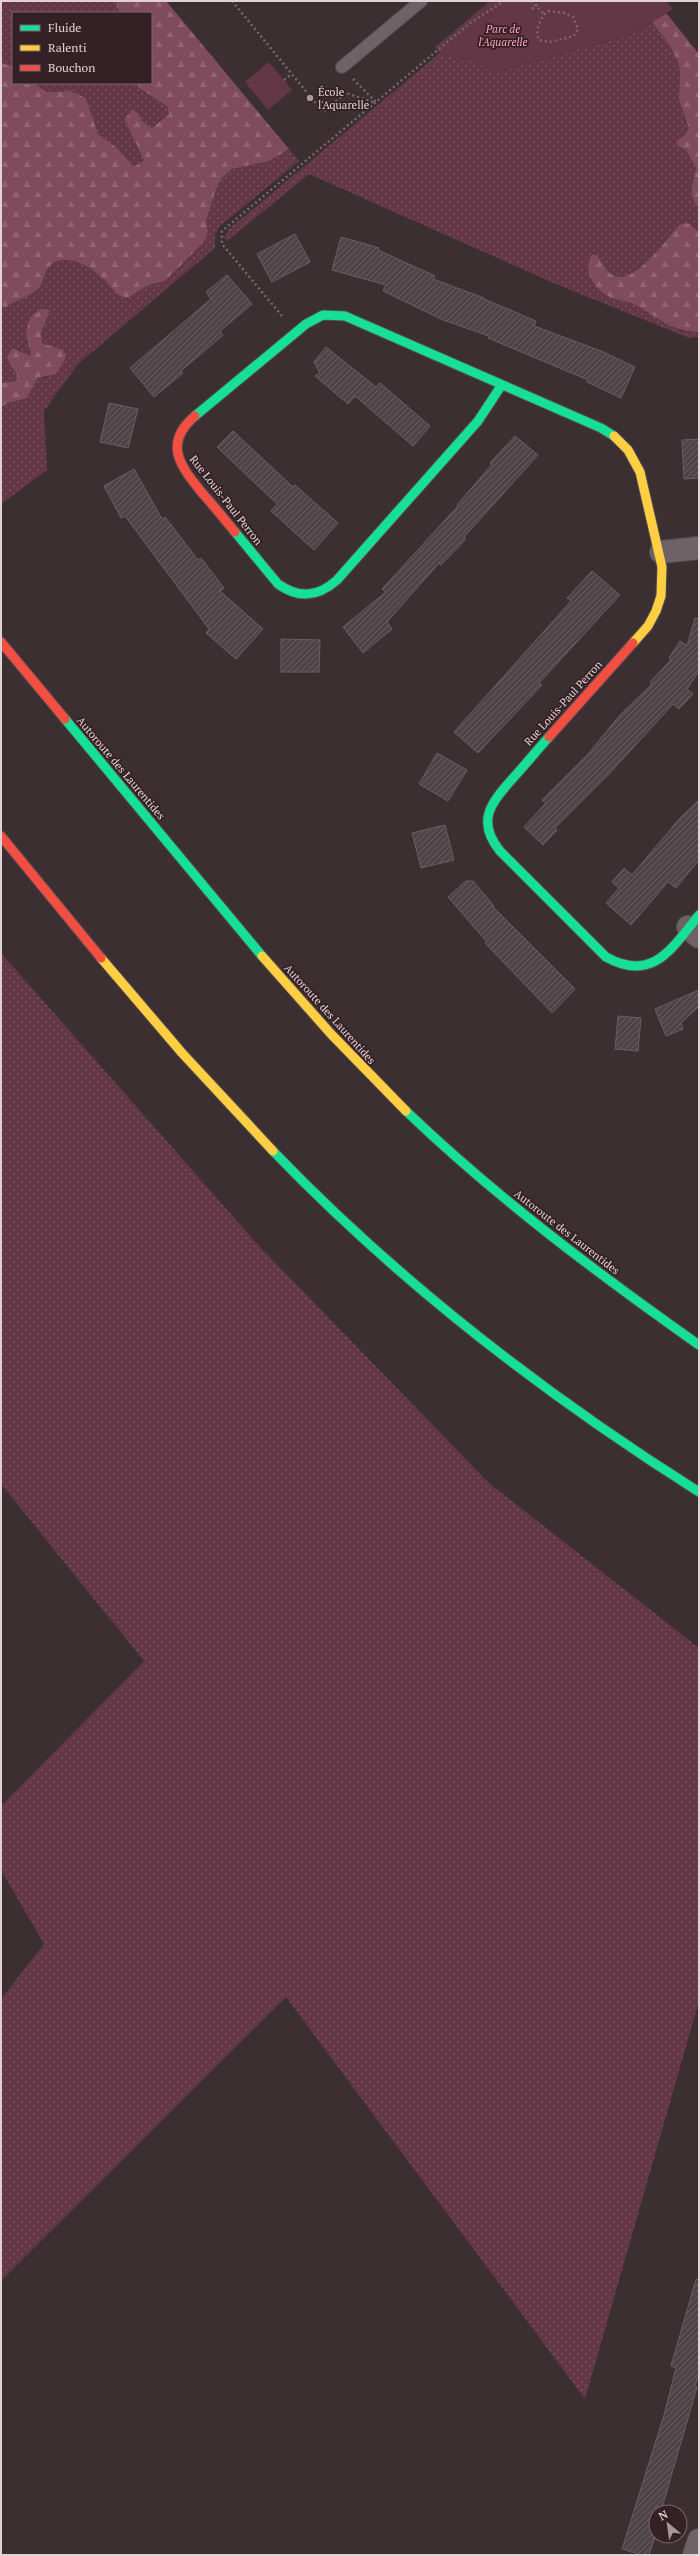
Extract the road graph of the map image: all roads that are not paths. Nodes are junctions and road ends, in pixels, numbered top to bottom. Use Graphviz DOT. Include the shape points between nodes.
graph roads {
  1 [pos="421,1"];
  2 [pos="342,67"];
  3 [pos="502,386"];
  4 [pos="699,548"];
  5 [pos="661,552"];
  6 [pos="1,642"];
  7 [pos="1,836"];
  8 [pos="695,926"];
  9 [pos="699,1345"];
  10 [pos="699,1492"];
  11 [pos="699,2540"];
  12 [pos="694,2555"];
  1 -- 2 [label="lane"];
  3 -- 3 [label="main road, Rue Louis-Paul Perron" via="478,421 337,580 325,590 310,596 290,593 278,584 186,473 177,455 177,441 187,424 306,324 323,315 345,316"];
  3 -- 5 [label="main road, Rue Louis-Paul Perron" via="601,428 626,446 637,466"];
  4 -- 5 [label="street"];
  5 -- 8 [label="main road, Rue Louis-Paul Perron" via="663,587 654,616 497,796 488,809 486,821 491,840 500,851 606,957 620,966 635,968 655,962"];
  6 -- 9 [label="main road, Autoroute des Laurentides" via="233,922 309,1010 379,1085 525,1216 601,1276"];
  7 -- 10 [label="main road" via="198,1072 357,1234 447,1312 521,1371"];
  11 -- 12 [label="street"];
}
